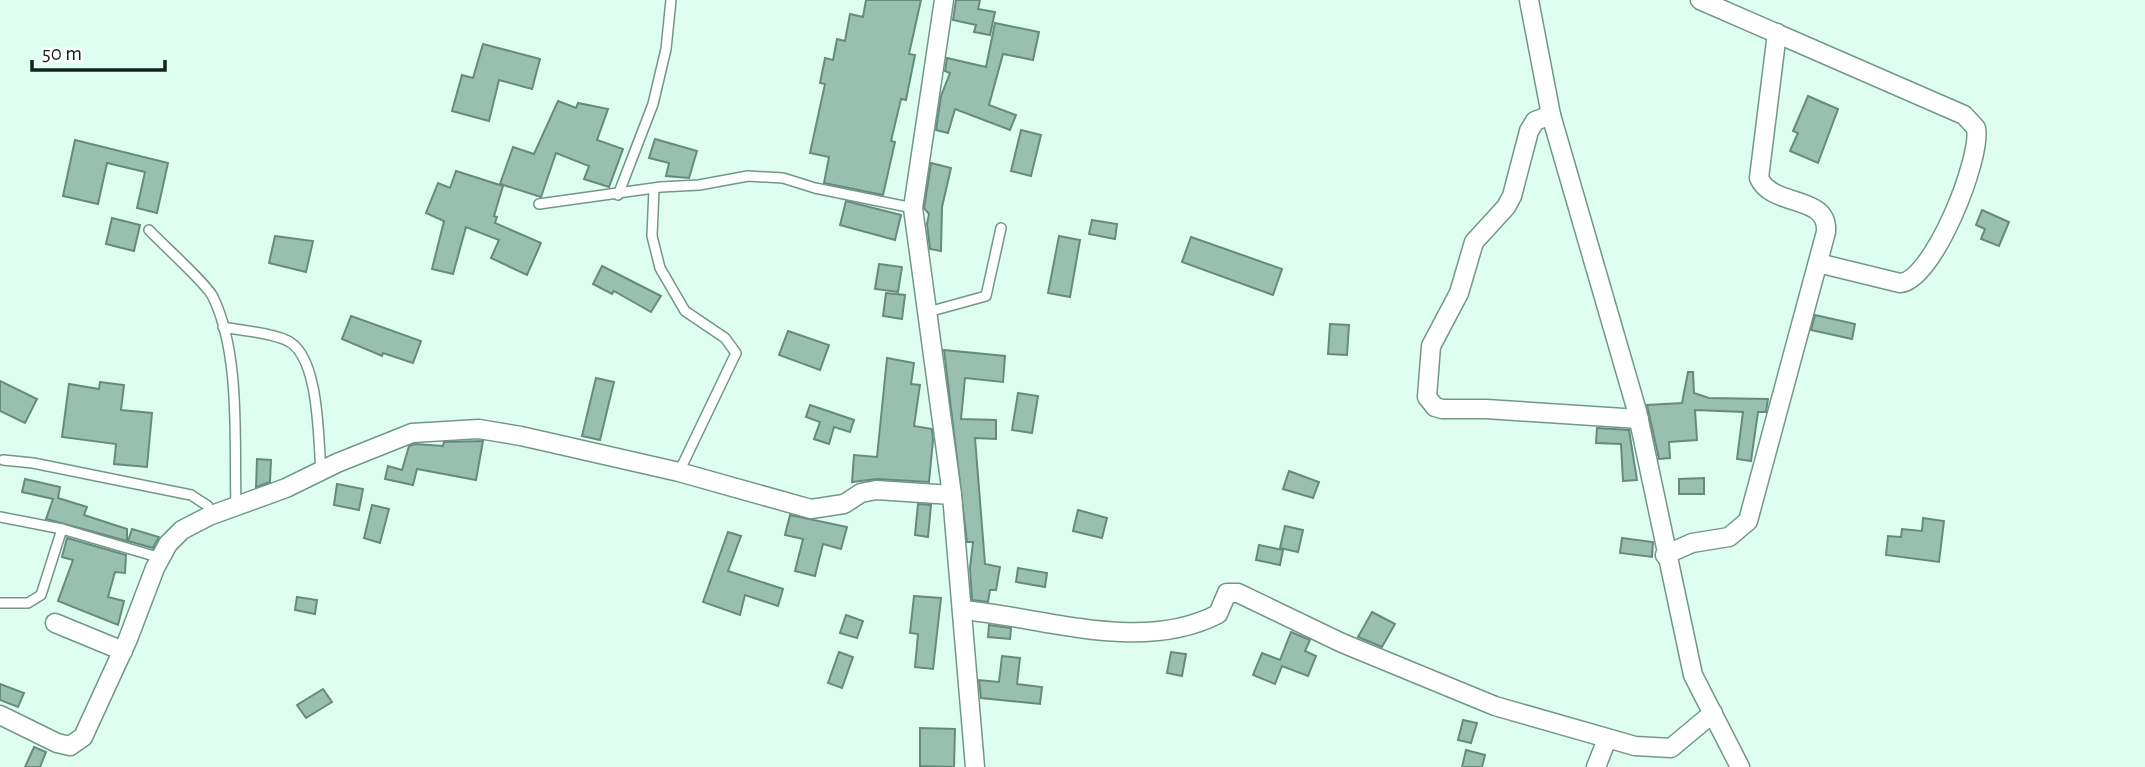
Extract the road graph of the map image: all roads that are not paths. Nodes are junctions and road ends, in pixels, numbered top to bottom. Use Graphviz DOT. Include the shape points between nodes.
graph roads {
  1 [pos="671,0"];
  2 [pos="944,0"];
  3 [pos="1529,0"];
  4 [pos="1700,0"];
  5 [pos="1777,33"];
  6 [pos="1550,115"];
  7 [pos="654,189"];
  8 [pos="618,195"];
  9 [pos="539,204"];
  10 [pos="913,208"];
  11 [pos="1001,228"];
  12 [pos="149,230"];
  13 [pos="1818,263"];
  14 [pos="928,312"];
  15 [pos="223,327"];
  16 [pos="1639,419"];
  17 [pos="3,460"];
  18 [pos="321,471"];
  19 [pos="679,472"];
  20 [pos="953,495"];
  21 [pos="236,506"];
  22 [pos="209,516"];
  23 [pos="0,517"];
  24 [pos="62,529"];
  25 [pos="1665,555"];
  26 [pos="160,558"];
  27 [pos="0,603"];
  28 [pos="962,610"];
  29 [pos="55,624"];
  30 [pos="123,650"];
  31 [pos="1713,713"];
  32 [pos="0,715"];
  33 [pos="1607,739"];
  34 [pos="975,767"];
  35 [pos="1596,767"];
  36 [pos="1740,767"];
  1 -- 8 [label="lane" via="653,104"];
  2 -- 10 [label="street"];
  3 -- 6 [label="street"];
  4 -- 5 [label="street"];
  5 -- 13 [label="street" via="1759,178 1765,188 1825,217"];
  5 -- 13 [label="street" via="1964,115 1978,135 1951,226 1913,279 1900,283"];
  6 -- 16 [label="street"];
  6 -- 16 [label="street" via="1535,121 1506,207 1474,242 1459,293 1431,346 1427,397 1442,409"];
  7 -- 8 [label="lane"];
  7 -- 10 [label="lane" via="748,176 783,178"];
  7 -- 19 [label="lane" via="652,236 660,268 685,311 724,338 736,353"];
  8 -- 9 [label="lane"];
  10 -- 14 [label="street"];
  11 -- 14 [label="lane" via="986,296"];
  12 -- 15 [label="lane" via="212,295"];
  13 -- 25 [label="street" via="1748,521 1729,537 1692,543"];
  14 -- 20 [label="street"];
  15 -- 18 [label="lane" via="288,340 297,349 314,392"];
  15 -- 21 [label="lane" via="229,359"];
  16 -- 25 [label="street"];
  17 -- 22 [label="lane" via="191,495 208,506"];
  18 -- 19 [label="street" via="412,433 479,429"];
  18 -- 21 [label="street"];
  19 -- 20 [label="street" via="811,509 844,505 861,493 876,490"];
  20 -- 28 [label="street"];
  21 -- 22 [label="street"];
  22 -- 26 [label="street" via="182,530"];
  23 -- 24 [label="lane"];
  24 -- 26 [label="lane"];
  24 -- 27 [label="lane" via="41,595 28,603"];
  25 -- 31 [label="street" via="1693,675"];
  26 -- 30 [label="street"];
  28 -- 33 [label="street" via="1106,629 1166,631 1218,614 1227,593 1238,593 1342,643 1495,706"];
  28 -- 34 [label="street"];
  29 -- 30 [label="street"];
  30 -- 32 [label="street" via="83,737 70,746"];
  31 -- 33 [label="street" via="1671,748"];
  31 -- 36 [label="street"];
  33 -- 35 [label="street"];
}
